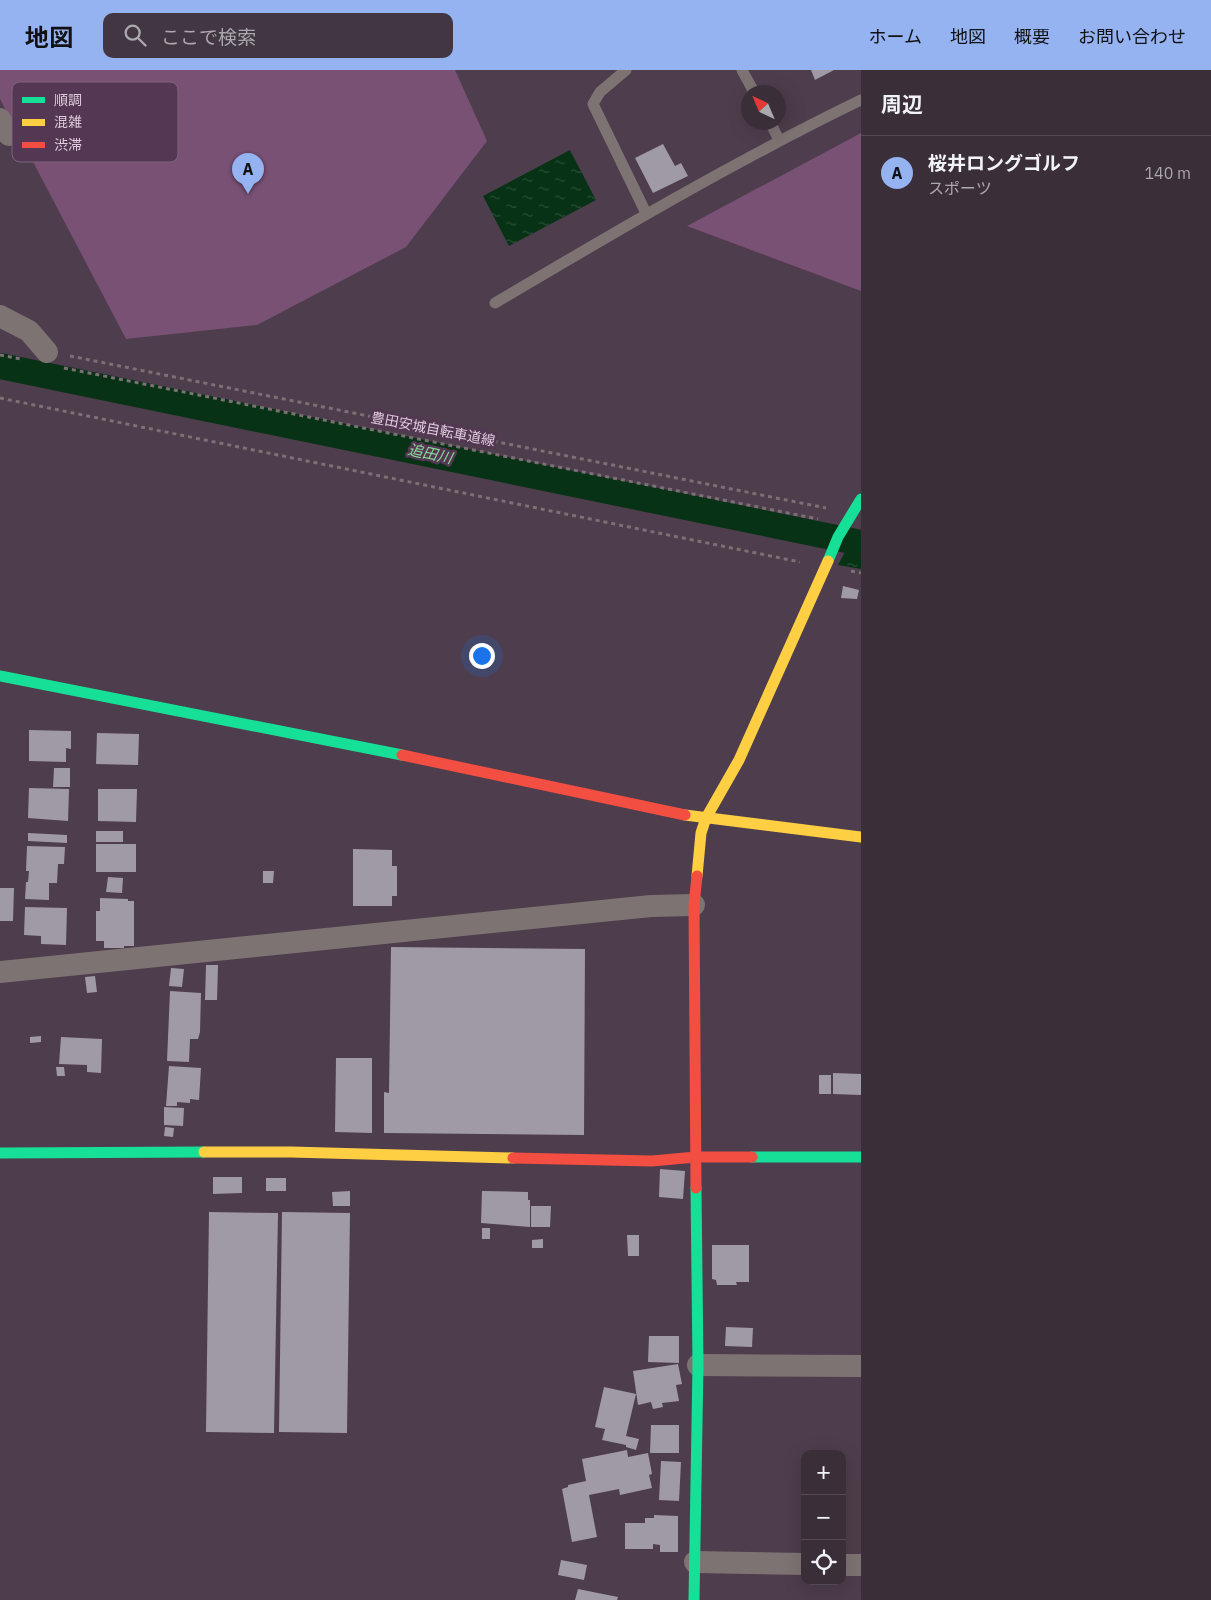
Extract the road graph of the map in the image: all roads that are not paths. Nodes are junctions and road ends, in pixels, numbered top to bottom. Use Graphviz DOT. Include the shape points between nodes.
graph roads {
  1 [pos="626,70"];
  2 [pos="742,70"];
  3 [pos="750,85"];
  4 [pos="861,100"];
  5 [pos="774,130"];
  6 [pos="779,140"];
  7 [pos="646,214"];
  8 [pos="495,303"];
  9 [pos="0,316"];
  10 [pos="45,360"];
  11 [pos="861,499"];
  12 [pos="0,676"];
  13 [pos="706,818"];
  14 [pos="861,837"];
  15 [pos="694,905"];
  16 [pos="0,972"];
  17 [pos="0,1153"];
  18 [pos="696,1157"];
  19 [pos="861,1157"];
  20 [pos="698,1366"];
  21 [pos="861,1366"];
  22 [pos="695,1562"];
  23 [pos="801,1564"];
  24 [pos="846,1565"];
  25 [pos="861,1565"];
  26 [pos="694,1600"];
  1 -- 7 [label="lane" via="600,92 593,104"];
  2 -- 3 [label="lane"];
  4 -- 6 [label="lane"];
  5 -- 6 [label="lane"];
  6 -- 7 [label="lane"];
  7 -- 8 [label="lane"];
  9 -- 10 [label="street" via="28,331"];
  11 -- 13 [label="street" via="844,524 739,760"];
  12 -- 13 [label="street" via="343,742"];
  13 -- 14 [label="street"];
  13 -- 15 [label="street" via="701,833"];
  15 -- 16 [label="street" via="651,906"];
  15 -- 18 [label="street"];
  17 -- 18 [label="street" via="291,1152 652,1161"];
  18 -- 19 [label="street"];
  18 -- 20 [label="street"];
  20 -- 21 [label="street"];
  20 -- 22 [label="street"];
  22 -- 23 [label="street"];
  22 -- 26 [label="street"];
  24 -- 25 [label="street"];
}
